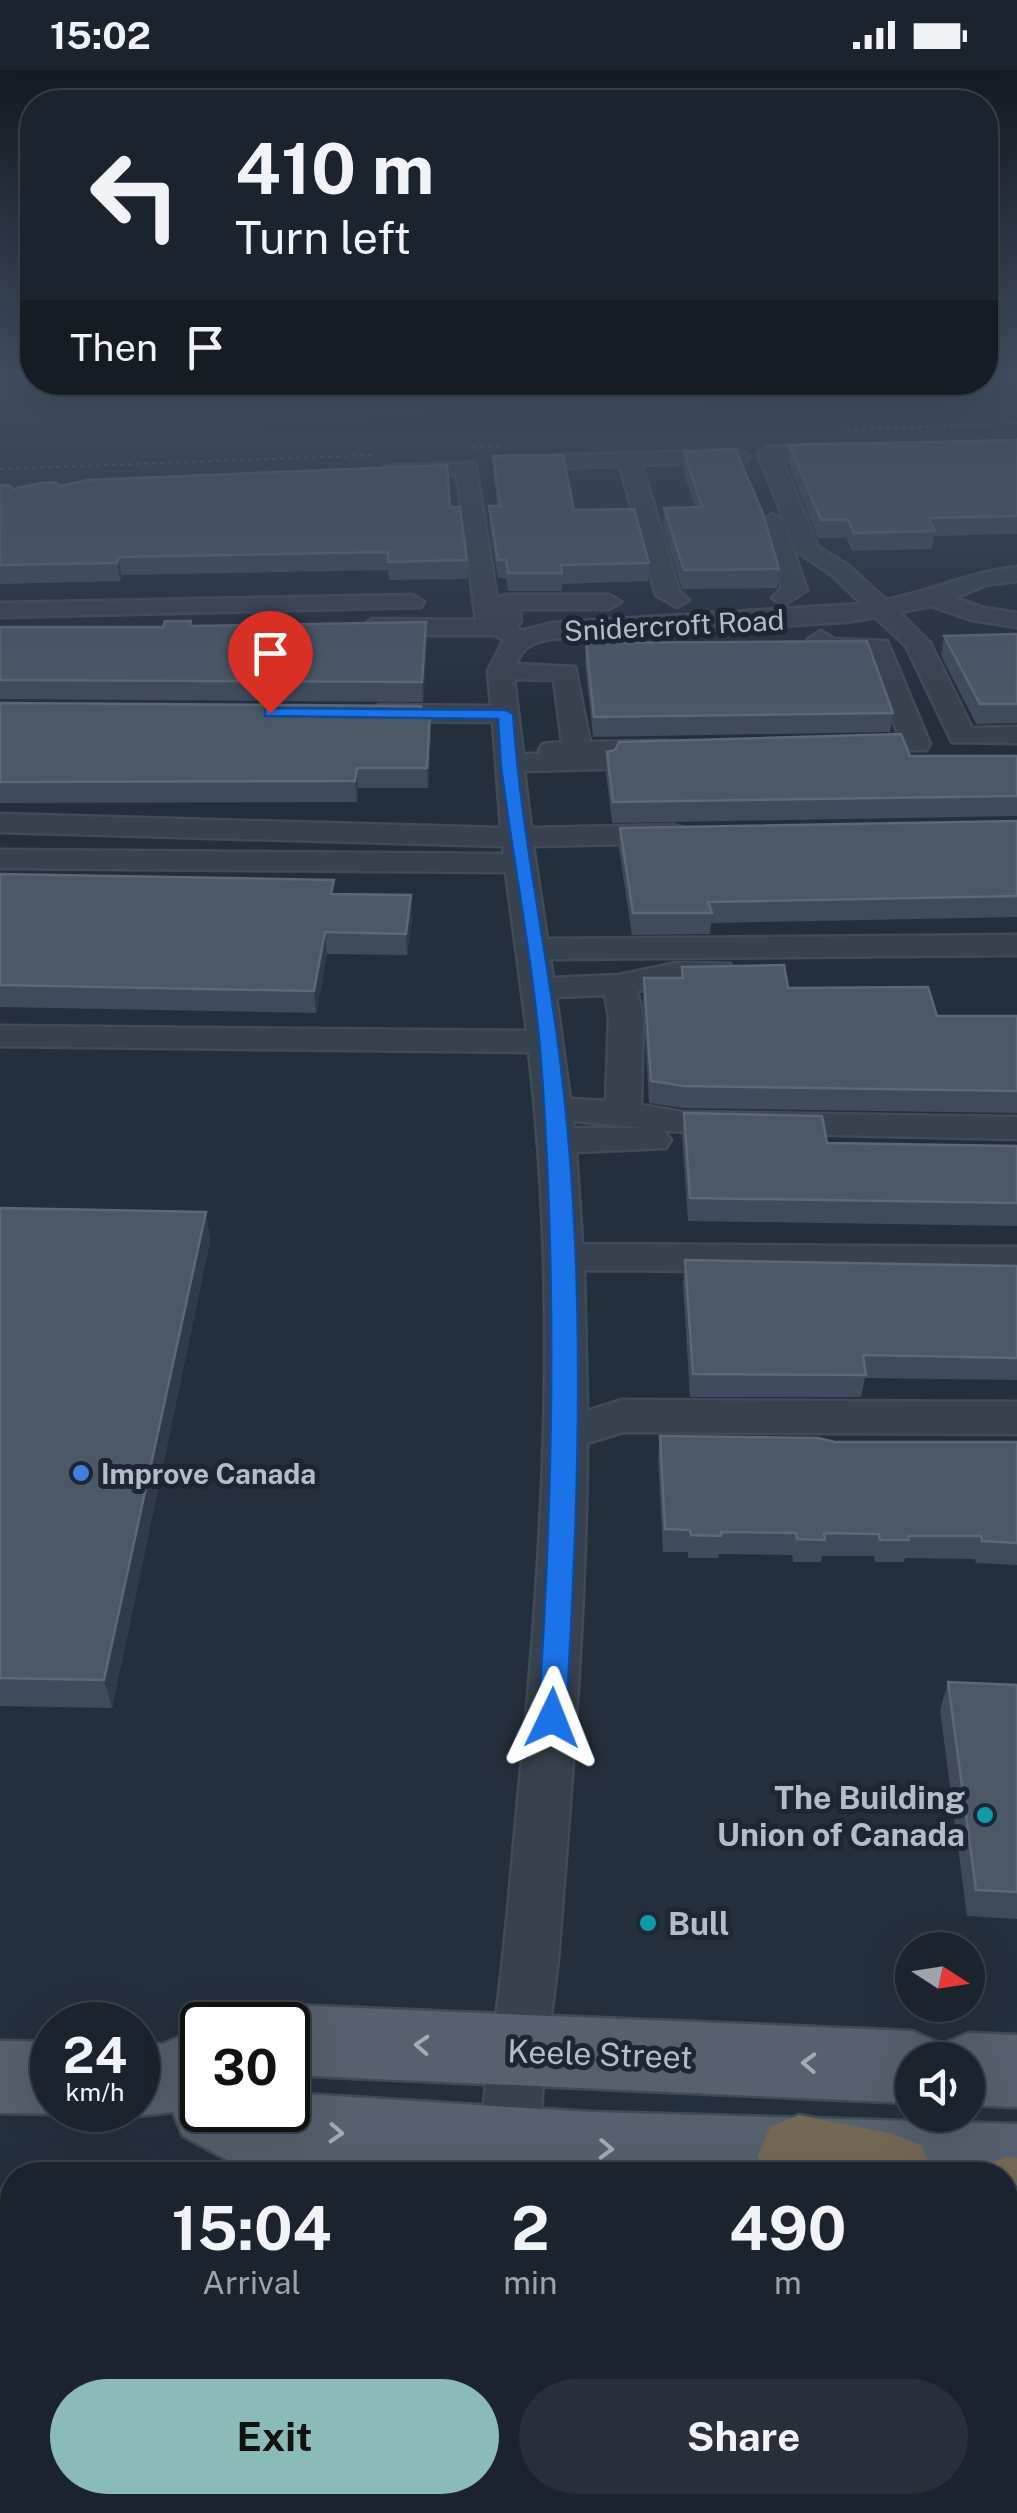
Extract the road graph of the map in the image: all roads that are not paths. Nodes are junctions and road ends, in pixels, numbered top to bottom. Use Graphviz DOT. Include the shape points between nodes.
graph roads {
  1 [pos="469,484"];
  2 [pos="635,484"];
  3 [pos="757,484"];
  4 [pos="781,484"];
  5 [pos="637,494"];
  6 [pos="497,548"];
  7 [pos="1017,553"];
  8 [pos="1017,574"];
  9 [pos="644,587"];
  10 [pos="933,598"];
  11 [pos="487,601"];
  12 [pos="428,602"];
  13 [pos="884,608"];
  14 [pos="0,610"];
  15 [pos="679,612"];
  16 [pos="845,615"];
  17 [pos="782,619"];
  18 [pos="1017,620"];
  19 [pos="629,627"];
  20 [pos="0,629"];
  21 [pos="509,633"];
  22 [pos="864,646"];
  23 [pos="629,660"];
  24 [pos="501,672"];
  25 [pos="349,713"];
  26 [pos="506,714"];
  27 [pos="1017,735"];
  28 [pos="577,750"];
  29 [pos="1017,752"];
  30 [pos="508,756"];
  31 [pos="0,823"];
  32 [pos="40,823"];
  33 [pos="184,826"];
  34 [pos="703,833"];
  35 [pos="520,850"];
  36 [pos="14,859"];
  37 [pos="680,859"];
  38 [pos="171,861"];
  39 [pos="1017,945"];
  40 [pos="533,949"];
  41 [pos="1017,963"];
  42 [pos="620,984"];
  43 [pos="539,988"];
  44 [pos="0,1036"];
  45 [pos="547,1042"];
  46 [pos="623,1113"];
  47 [pos="554,1124"];
  48 [pos="1017,1128"];
  49 [pos="1017,1143"];
  50 [pos="562,1257"];
  51 [pos="1017,1260"];
  52 [pos="1017,1418"];
  53 [pos="565,1434"];
  54 [pos="1017,1447"];
  55 [pos="310,2041"];
  56 [pos="519,2052"];
  57 [pos="895,2066"];
  58 [pos="985,2070"];
  59 [pos="1017,2071"];
  60 [pos="0,2077"];
  61 [pos="30,2078"];
  62 [pos="271,2132"];
  63 [pos="799,2156"];
  64 [pos="1017,2161"];
  65 [pos="489,2162"];
  66 [pos="503,2162"];
  67 [pos="577,2162"];
  68 [pos="829,2162"];
  1 -- 11 [label="street"];
  2 -- 5 [label="street"];
  3 -- 17 [label="street" via="795,590"];
  4 -- 13 [label="street" via="808,551"];
  5 -- 9 [label="street" via="634,523"];
  5 -- 15 [label="street"];
  6 -- 11 [label="street"];
  7 -- 10 [label="street" via="959,560"];
  8 -- 10 [label="street, Snidercroft Road" via="981,578"];
  10 -- 13 [label="street, Snidercroft Road"];
  10 -- 18 [label="street"];
  11 -- 19 [label="street" via="638,601"];
  11 -- 21 [label="street" via="488,619"];
  12 -- 14 [label="street"];
  13 -- 16 [label="street, Snidercroft Road"];
  13 -- 27 [label="street" via="917,643 962,736"];
  15 -- 17 [label="street, Snidercroft Road"];
  15 -- 19 [label="street, Snidercroft Road"];
  16 -- 17 [label="street, Snidercroft Road"];
  16 -- 22 [label="street"];
  17 -- 22 [label="street" via="825,647"];
  19 -- 21 [label="street, Snidercroft Road"];
  19 -- 23 [label="street"];
  20 -- 21 [label="street, Snidercroft Road"];
  21 -- 24 [label="street"];
  22 -- 29 [label="street" via="878,646 916,744 823,751"];
  24 -- 26 [label="street"];
  24 -- 28 [label="street" via="566,673"];
  25 -- 26 [label="street"];
  26 -- 30 [label="street"];
  28 -- 30 [label="street"];
  28 -- 30 [label="street" via="696,754"];
  30 -- 35 [label="street"];
  31 -- 32 [label="street"];
  32 -- 33 [label="street"];
  32 -- 36 [label="street"];
  33 -- 35 [label="street"];
  33 -- 38 [label="street"];
  34 -- 35 [label="street"];
  35 -- 37 [label="street"];
  35 -- 38 [label="street"];
  35 -- 40 [label="street"];
  36 -- 38 [label="street"];
  39 -- 40 [label="street"];
  40 -- 43 [label="street"];
  41 -- 42 [label="street" via="681,972"];
  42 -- 43 [label="street"];
  42 -- 46 [label="street" via="626,1017"];
  43 -- 45 [label="street"];
  44 -- 45 [label="street"];
  45 -- 47 [label="street"];
  46 -- 47 [label="street"];
  46 -- 48 [label="street" via="682,1123"];
  47 -- 49 [label="street"];
  47 -- 50 [label="street"];
  50 -- 51 [label="street"];
  50 -- 53 [label="street"];
  52 -- 53 [label="street" via="622,1416"];
  53 -- 54 [label="street" via="602,1443"];
  53 -- 56 [label="street" via="552,1718"];
  56 -- 55 [label="main road, Keele Street, one-way"];
  57 -- 56 [label="main road, Keele Street, one-way"];
  56 -- 66 [label="street"];
  58 -- 59 [label="main road"];
  60 -- 61 [label="main road"];
  62 -- 65 [label="main road, one-way"];
  63 -- 64 [label="main road"];
  67 -- 63 [label="main road, one-way"];
  63 -- 68 [label="highway"];
}
